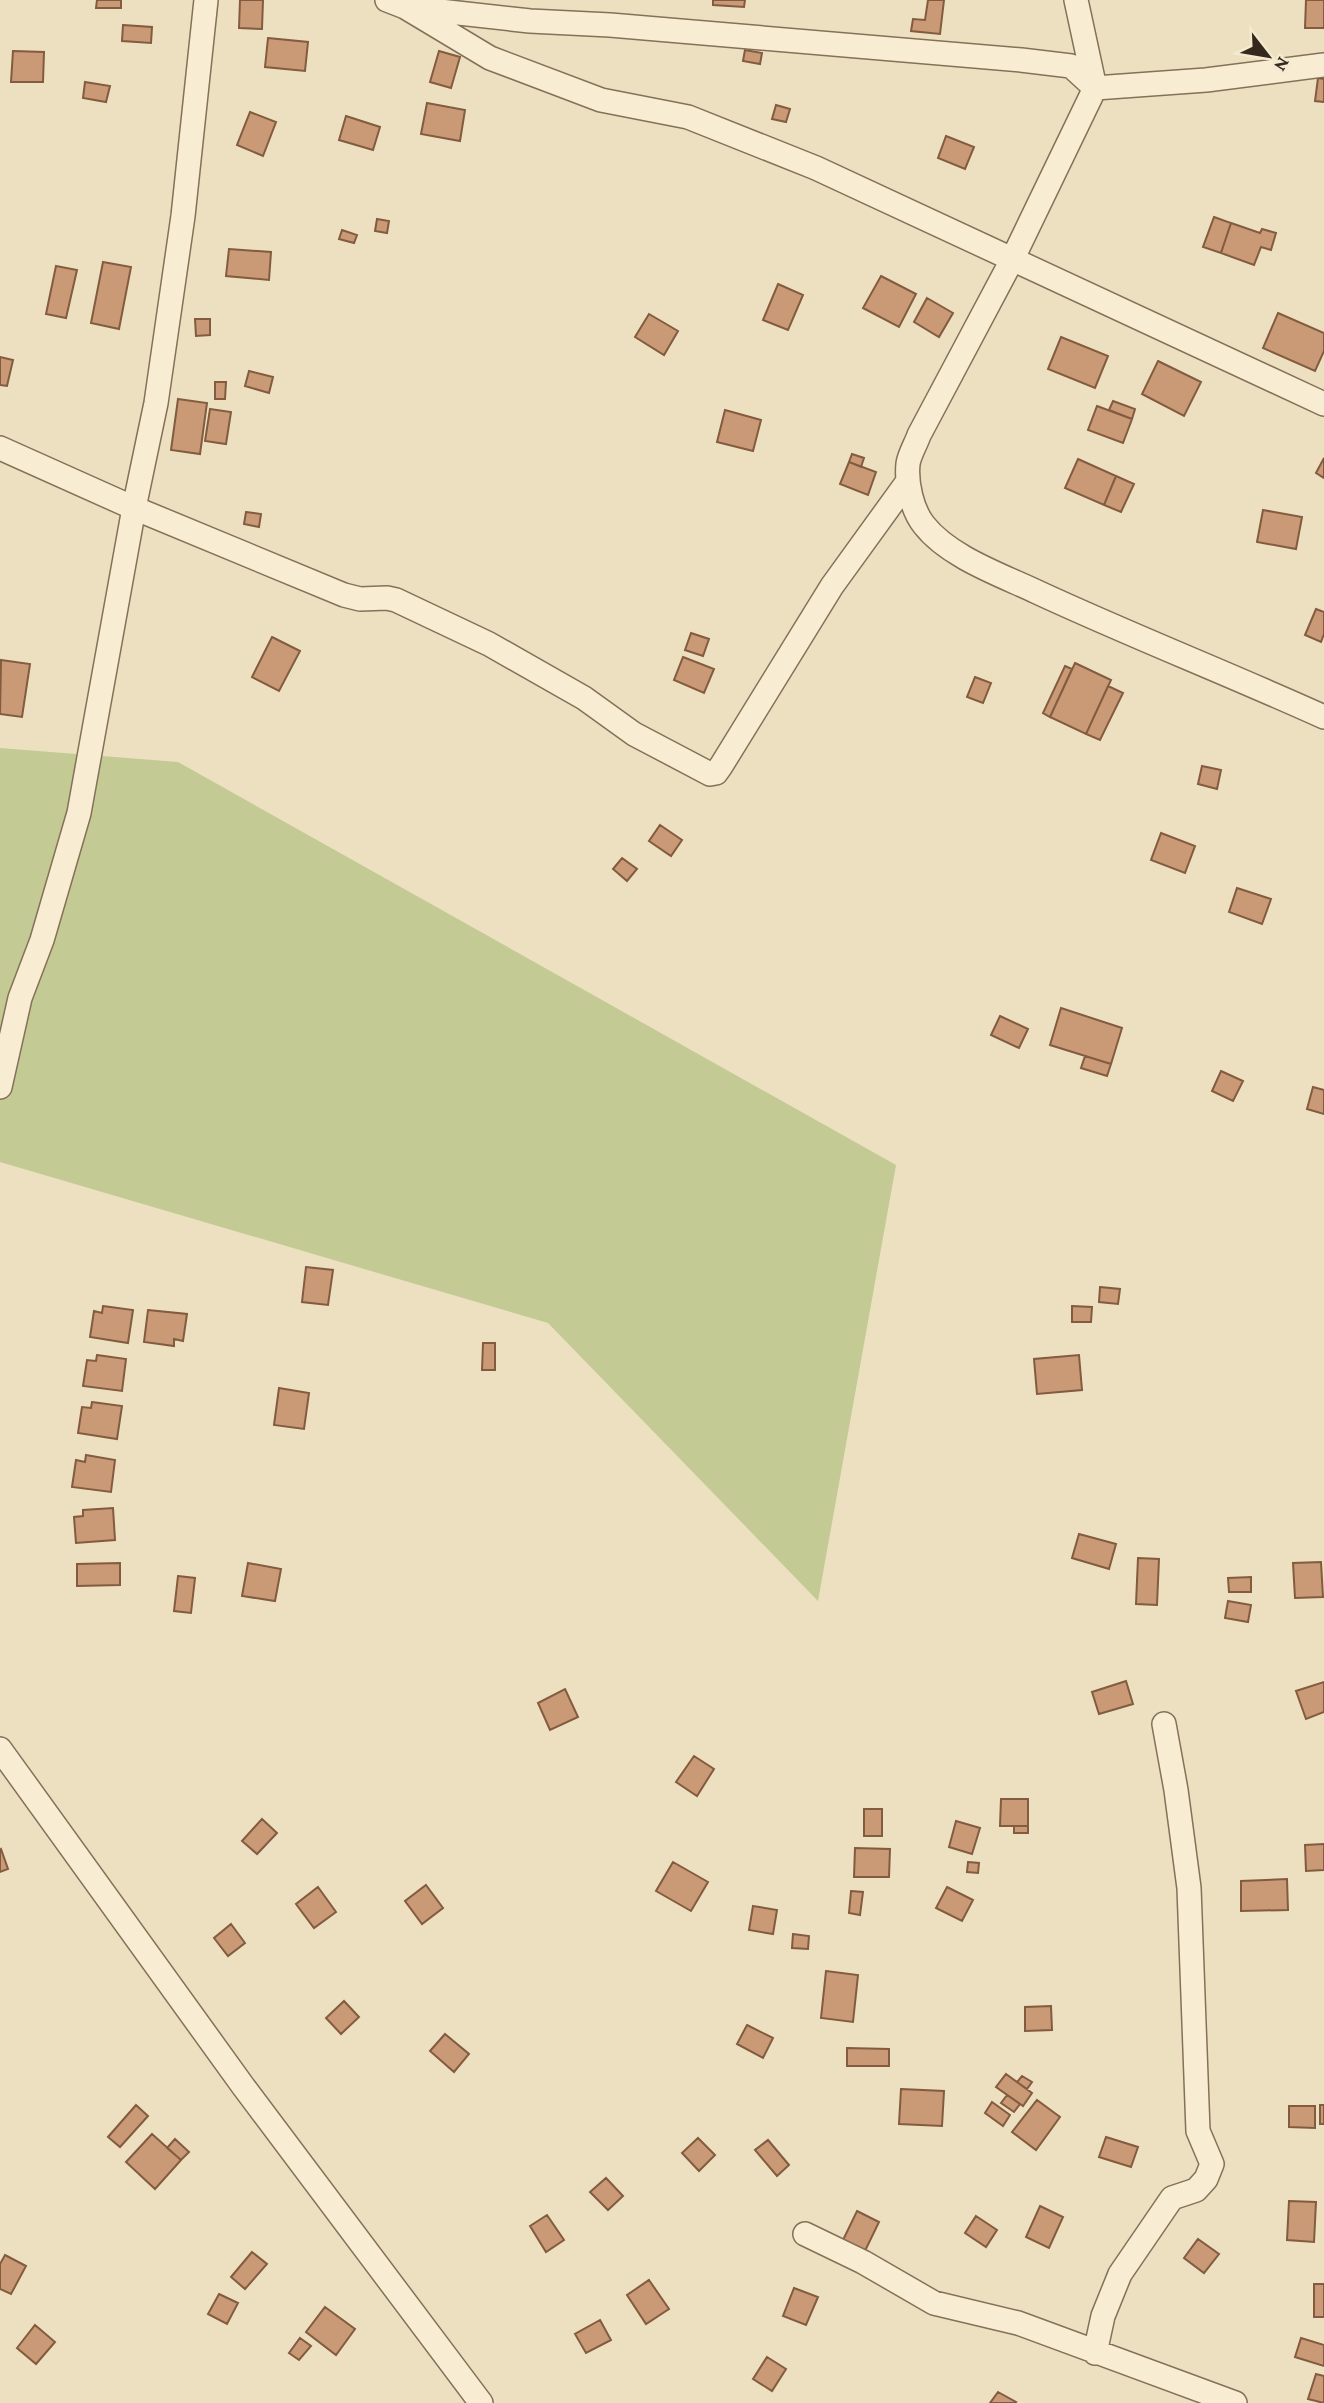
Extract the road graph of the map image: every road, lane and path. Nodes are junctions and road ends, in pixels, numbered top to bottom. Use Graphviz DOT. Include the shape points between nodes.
graph roads {
  1 [pos="206,0"];
  2 [pos="1076,0"];
  3 [pos="396,3"];
  4 [pos="1324,65"];
  5 [pos="1095,88"];
  6 [pos="1013,258"];
  7 [pos="1324,404"];
  8 [pos="0,448"];
  9 [pos="908,481"];
  10 [pos="134,508"];
  11 [pos="1324,717"];
  12 [pos="0,1087"];
  13 [pos="1164,1724"];
  14 [pos="0,1749"];
  15 [pos="805,2234"];
  16 [pos="1095,2353"];
  17 [pos="481,2403"];
  18 [pos="1235,2403"];
  1 -- 10 [label="street" via="183,216 156,402"];
  2 -- 5 [label="street"];
  3 -- 5 [label="street" via="530,21 1072,66"];
  3 -- 6 [label="street" via="490,58 601,100 688,117 816,168"];
  4 -- 5 [label="street"];
  5 -- 6 [label="street"];
  6 -- 7 [label="street"];
  6 -- 9 [label="street" via="919,435 908,462"];
  8 -- 10 [label="street"];
  9 -- 10 [label="street" via="832,586 721,766 710,774 634,734 584,698 489,644 412,608 387,598 344,595"];
  9 -- 11 [label="street" via="923,524 972,561"];
  10 -- 12 [label="street" via="79,813 20,999"];
  13 -- 16 [label="street" via="1189,1888 1198,2131 1212,2164 1196,2190 1172,2198 1120,2274 1103,2316"];
  14 -- 17 [label="street" via="243,2086"];
  15 -- 16 [label="street" via="934,2302 1018,2323"];
  16 -- 18 [label="street"];
}
